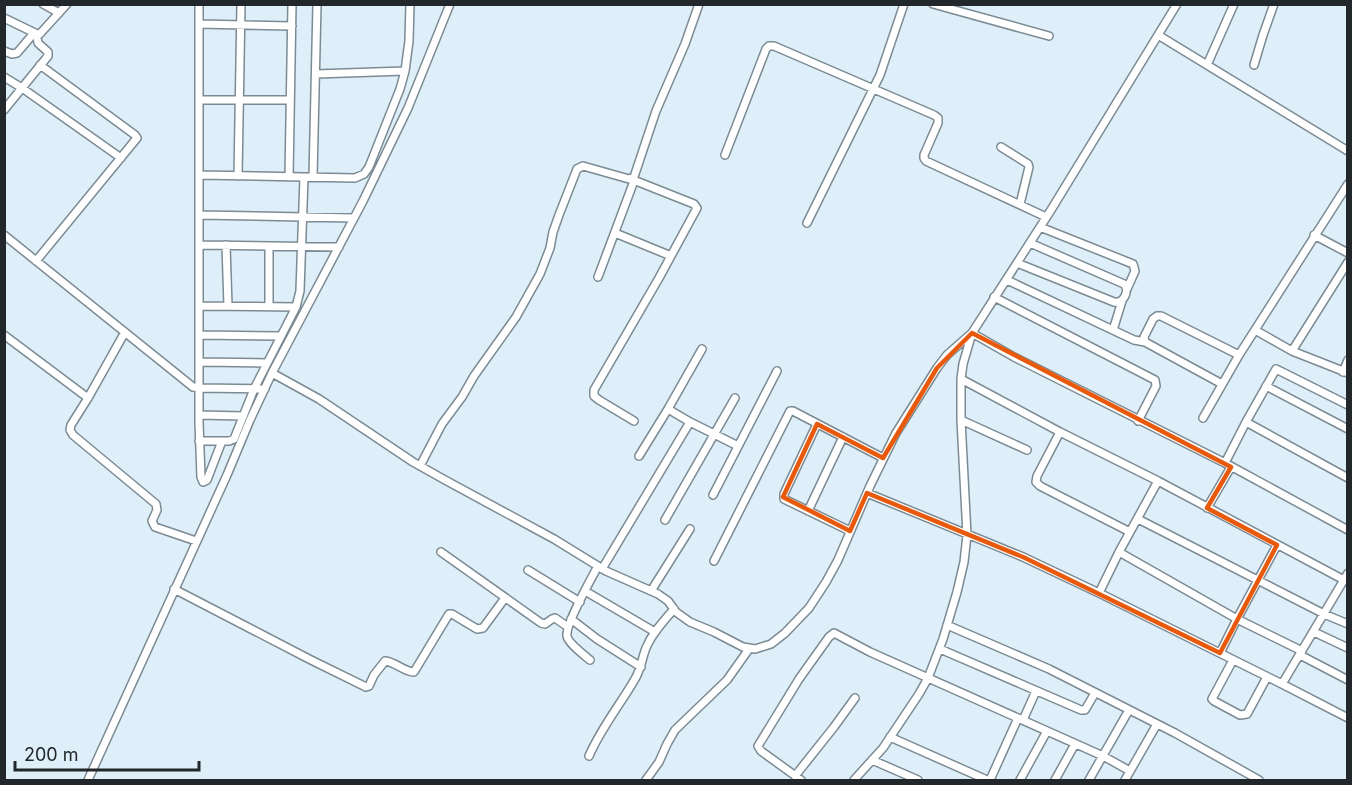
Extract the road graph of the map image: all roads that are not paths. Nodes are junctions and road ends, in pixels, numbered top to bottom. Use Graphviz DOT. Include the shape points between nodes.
graph roads {
  1 [pos="43,4"];
  2 [pos="67,4"];
  3 [pos="199,4"];
  4 [pos="241,4"];
  5 [pos="292,4"];
  6 [pos="317,4"];
  7 [pos="410,4"];
  8 [pos="450,4"];
  9 [pos="699,4"];
  10 [pos="904,4"];
  11 [pos="1177,4"];
  12 [pos="1234,4"];
  13 [pos="1274,4"];
  14 [pos="937,5"];
  15 [pos="59,13"];
  16 [pos="4,18"];
  17 [pos="199,24"];
  18 [pos="240,25"];
  19 [pos="292,26"];
  20 [pos="36,34"];
  21 [pos="1158,35"];
  22 [pos="1049,36"];
  23 [pos="4,51"];
  24 [pos="40,65"];
  25 [pos="1207,65"];
  26 [pos="1254,65"];
  27 [pos="405,71"];
  28 [pos="316,74"];
  29 [pos="4,77"];
  30 [pos="22,88"];
  31 [pos="873,89"];
  32 [pos="200,99"];
  33 [pos="239,100"];
  34 [pos="290,100"];
  35 [pos="4,110"];
  36 [pos="1001,147"];
  37 [pos="1347,151"];
  38 [pos="725,155"];
  39 [pos="121,158"];
  40 [pos="200,175"];
  41 [pos="238,176"];
  42 [pos="289,177"];
  43 [pos="304,177"];
  44 [pos="313,177"];
  45 [pos="633,180"];
  46 [pos="1347,184"];
  47 [pos="1020,204"];
  48 [pos="200,215"];
  49 [pos="302,217"];
  50 [pos="1046,217"];
  51 [pos="354,218"];
  52 [pos="807,223"];
  53 [pos="1040,227"];
  54 [pos="615,233"];
  55 [pos="4,235"];
  56 [pos="1314,235"];
  57 [pos="1030,243"];
  58 [pos="200,245"];
  59 [pos="226,245"];
  60 [pos="269,246"];
  61 [pos="301,246"];
  62 [pos="339,247"];
  63 [pos="1347,253"];
  64 [pos="671,256"];
  65 [pos="36,261"];
  66 [pos="1347,262"];
  67 [pos="1017,263"];
  68 [pos="598,276"];
  69 [pos="1007,280"];
  70 [pos="1127,289"];
  71 [pos="994,297"];
  72 [pos="1122,301"];
  73 [pos="200,306"];
  74 [pos="228,306"];
  75 [pos="269,306"];
  76 [pos="296,307"];
  77 [pos="1113,330"];
  78 [pos="1255,330"];
  79 [pos="125,332"];
  80 [pos="972,333"];
  81 [pos="4,335"];
  82 [pos="200,335"];
  83 [pos="281,336"];
  84 [pos="1145,342"];
  85 [pos="702,349"];
  86 [pos="1292,351"];
  87 [pos="1239,355"];
  88 [pos="1347,360"];
  89 [pos="200,362"];
  90 [pos="267,363"];
  91 [pos="777,371"];
  92 [pos="1345,372"];
  93 [pos="272,373"];
  94 [pos="961,379"];
  95 [pos="1222,384"];
  96 [pos="1266,386"];
  97 [pos="200,388"];
  98 [pos="254,389"];
  99 [pos="265,389"];
  100 [pos="88,398"];
  101 [pos="735,398"];
  102 [pos="1347,405"];
  103 [pos="668,409"];
  104 [pos="199,415"];
  105 [pos="243,416"];
  106 [pos="1203,418"];
  107 [pos="961,420"];
  108 [pos="634,421"];
  109 [pos="1138,421"];
  110 [pos="690,422"];
  111 [pos="1246,422"];
  112 [pos="818,424"];
  113 [pos="1347,429"];
  114 [pos="1060,432"];
  115 [pos="714,434"];
  116 [pos="843,437"];
  117 [pos="199,441"];
  118 [pos="222,441"];
  119 [pos="738,446"];
  120 [pos="1027,450"];
  121 [pos="639,456"];
  122 [pos="883,458"];
  123 [pos="1228,465"];
  124 [pos="420,466"];
  125 [pos="1347,478"];
  126 [pos="1158,481"];
  127 [pos="867,493"];
  128 [pos="713,495"];
  129 [pos="1207,508"];
  130 [pos="808,511"];
  131 [pos="1138,519"];
  132 [pos="665,520"];
  133 [pos="690,529"];
  134 [pos="1347,530"];
  135 [pos="850,531"];
  136 [pos="1130,532"];
  137 [pos="967,535"];
  138 [pos="196,541"];
  139 [pos="1277,545"];
  140 [pos="441,552"];
  141 [pos="1119,552"];
  142 [pos="714,561"];
  143 [pos="600,568"];
  144 [pos="528,570"];
  145 [pos="1346,577"];
  146 [pos="1258,581"];
  147 [pos="174,589"];
  148 [pos="585,591"];
  149 [pos="651,591"];
  150 [pos="1099,593"];
  151 [pos="505,598"];
  152 [pos="580,602"];
  153 [pos="674,609"];
  154 [pos="1324,614"];
  155 [pos="1237,618"];
  156 [pos="570,623"];
  157 [pos="1347,624"];
  158 [pos="947,625"];
  159 [pos="1314,632"];
  160 [pos="655,633"];
  161 [pos="1347,648"];
  162 [pos="750,649"];
  163 [pos="939,649"];
  164 [pos="1220,653"];
  165 [pos="1301,653"];
  166 [pos="590,660"];
  167 [pos="1233,660"];
  168 [pos="641,667"];
  169 [pos="1267,677"];
  170 [pos="928,678"];
  171 [pos="1347,680"];
  172 [pos="1282,684"];
  173 [pos="1036,691"];
  174 [pos="1095,693"];
  175 [pos="855,698"];
  176 [pos="1129,710"];
  177 [pos="1347,718"];
  178 [pos="1020,719"];
  179 [pos="1157,724"];
  180 [pos="1047,731"];
  181 [pos="890,737"];
  182 [pos="1075,744"];
  183 [pos="589,756"];
  184 [pos="1103,756"];
  185 [pos="872,760"];
  186 [pos="1130,771"];
  187 [pos="798,778"];
  188 [pos="856,778"];
  189 [pos="88,780"];
  190 [pos="646,780"];
  191 [pos="866,780"];
  192 [pos="918,780"];
  193 [pos="989,780"];
  194 [pos="1020,780"];
  195 [pos="1055,780"];
  196 [pos="1089,780"];
  197 [pos="1125,780"];
  198 [pos="1259,780"];
  1 -- 15 [label="street"];
  2 -- 15 [label="street"];
  3 -- 17 [label="street"];
  4 -- 18 [label="street"];
  5 -- 19 [label="street"];
  6 -- 28 [label="street"];
  7 -- 27 [label="street"];
  8 -- 51 [label="street" via="408,108"];
  9 -- 45 [label="street"];
  10 -- 31 [label="street"];
  11 -- 21 [label="street"];
  12 -- 25 [label="street"];
  13 -- 26 [label="street"];
  14 -- 22 [label="street"];
  15 -- 20 [label="street"];
  16 -- 20 [label="street"];
  17 -- 18 [label="street"];
  17 -- 32 [label="street"];
  18 -- 19 [label="street"];
  18 -- 33 [label="street"];
  19 -- 34 [label="street"];
  20 -- 23 [label="street" via="17,53"];
  20 -- 24 [label="street" via="48,53"];
  21 -- 25 [label="street"];
  21 -- 50 [label="street"];
  24 -- 30 [label="street"];
  24 -- 39 [label="street" via="135,135 136,140"];
  25 -- 37 [label="street"];
  27 -- 28 [label="street"];
  27 -- 44 [label="street" via="367,171 355,178"];
  28 -- 44 [label="street"];
  29 -- 30 [label="street"];
  30 -- 35 [label="street"];
  30 -- 39 [label="street"];
  31 -- 38 [label="street" via="769,46"];
  31 -- 47 [label="street" via="938,118 924,155 926,162"];
  31 -- 52 [label="street"];
  32 -- 33 [label="street"];
  32 -- 40 [label="street"];
  33 -- 34 [label="street"];
  33 -- 41 [label="street"];
  34 -- 42 [label="street"];
  36 -- 47 [label="street" via="1029,167"];
  39 -- 65 [label="street"];
  40 -- 41 [label="street"];
  40 -- 48 [label="street"];
  41 -- 42 [label="street"];
  42 -- 43 [label="street"];
  43 -- 44 [label="street"];
  43 -- 49 [label="street"];
  45 -- 54 [label="street"];
  45 -- 64 [label="street" via="696,206"];
  45 -- 124 [label="street" via="583,166 577,169 540,274 516,317 450,412"];
  46 -- 56 [label="street"];
  47 -- 50 [label="street"];
  48 -- 49 [label="street"];
  48 -- 58 [label="street"];
  49 -- 51 [label="street"];
  49 -- 61 [label="street"];
  50 -- 53 [label="street"];
  51 -- 62 [label="street"];
  53 -- 57 [label="street"];
  53 -- 70 [label="street" via="1133,264 1135,271"];
  54 -- 64 [label="street"];
  54 -- 68 [label="street"];
  55 -- 65 [label="street"];
  56 -- 63 [label="street"];
  56 -- 78 [label="street"];
  57 -- 67 [label="street"];
  57 -- 70 [label="street" via="1124,284"];
  58 -- 59 [label="street"];
  58 -- 73 [label="street"];
  59 -- 60 [label="street"];
  59 -- 74 [label="street"];
  60 -- 61 [label="street"];
  60 -- 75 [label="street"];
  61 -- 62 [label="street"];
  61 -- 76 [label="street"];
  62 -- 93 [label="street"];
  64 -- 108 [label="street" via="594,393"];
  65 -- 79 [label="street"];
  66 -- 86 [label="street"];
  67 -- 69 [label="street"];
  67 -- 72 [label="street" via="1114,302"];
  69 -- 71 [label="street"];
  69 -- 77 [label="street"];
  70 -- 72 [label="street"];
  71 -- 80 [label="street"];
  71 -- 109 [label="street" via="1155,380 1156,386"];
  72 -- 77 [label="street"];
  73 -- 74 [label="street"];
  73 -- 82 [label="street"];
  74 -- 75 [label="street"];
  75 -- 76 [label="street"];
  76 -- 83 [label="street"];
  77 -- 84 [label="street"];
  78 -- 86 [label="street"];
  78 -- 87 [label="street"];
  79 -- 97 [label="street" via="189,384"];
  79 -- 100 [label="street"];
  80 -- 94 [label="street"];
  80 -- 109 [label="street"];
  80 -- 122 [label="street" via="937,368"];
  81 -- 100 [label="street"];
  82 -- 83 [label="street"];
  82 -- 89 [label="street"];
  83 -- 90 [label="street"];
  84 -- 87 [label="street" via="1153,319 1159,316"];
  84 -- 95 [label="street"];
  85 -- 103 [label="street"];
  86 -- 92 [label="street"];
  87 -- 95 [label="street"];
  88 -- 92 [label="street"];
  89 -- 90 [label="street"];
  89 -- 97 [label="street"];
  90 -- 98 [label="street"];
  91 -- 119 [label="street"];
  93 -- 99 [label="street"];
  93 -- 124 [label="street"];
  94 -- 107 [label="street"];
  94 -- 114 [label="street"];
  95 -- 106 [label="street"];
  96 -- 102 [label="street" via="1276,369"];
  96 -- 111 [label="street"];
  96 -- 113 [label="street"];
  97 -- 98 [label="street"];
  97 -- 104 [label="street"];
  98 -- 99 [label="street"];
  98 -- 105 [label="street"];
  99 -- 138 [label="street"];
  100 -- 138 [label="street" via="71,425 71,433 156,504 153,525"];
  101 -- 115 [label="street"];
  103 -- 110 [label="street"];
  103 -- 121 [label="street"];
  104 -- 105 [label="street"];
  104 -- 117 [label="street"];
  105 -- 118 [label="street" via="234,440"];
  107 -- 120 [label="street"];
  107 -- 137 [label="street"];
  109 -- 123 [label="street"];
  110 -- 115 [label="street"];
  110 -- 143 [label="street"];
  111 -- 123 [label="street"];
  111 -- 125 [label="street"];
  112 -- 116 [label="street"];
  112 -- 130 [label="street" via="783,497"];
  112 -- 142 [label="street" via="789,412"];
  114 -- 126 [label="street"];
  114 -- 136 [label="street" via="1036,482"];
  115 -- 119 [label="street"];
  115 -- 132 [label="street"];
  116 -- 122 [label="street"];
  116 -- 130 [label="street"];
  117 -- 118 [label="street"];
  117 -- 118 [label="street" via="203,482"];
  119 -- 128 [label="street"];
  122 -- 127 [label="street"];
  123 -- 129 [label="street"];
  123 -- 134 [label="street"];
  124 -- 143 [label="street"];
  126 -- 129 [label="street"];
  126 -- 131 [label="street"];
  127 -- 135 [label="street"];
  127 -- 137 [label="street"];
  129 -- 139 [label="street"];
  130 -- 135 [label="street"];
  131 -- 136 [label="street"];
  131 -- 146 [label="street"];
  133 -- 149 [label="street"];
  135 -- 162 [label="street" via="833,571 803,614 771,644"];
  136 -- 141 [label="street"];
  137 -- 150 [label="street"];
  137 -- 158 [label="street"];
  138 -- 147 [label="street"];
  139 -- 145 [label="street"];
  139 -- 146 [label="street"];
  140 -- 151 [label="street"];
  141 -- 150 [label="street"];
  141 -- 155 [label="street"];
  143 -- 148 [label="street"];
  143 -- 149 [label="street"];
  144 -- 152 [label="street"];
  145 -- 154 [label="street"];
  146 -- 154 [label="street"];
  146 -- 155 [label="street"];
  147 -- 151 [label="street" via="366,687 385,662 414,672 449,614 482,629"];
  147 -- 189 [label="street"];
  148 -- 152 [label="street"];
  148 -- 160 [label="street"];
  149 -- 153 [label="street" via="668,600"];
  150 -- 164 [label="street"];
  151 -- 156 [label="street" via="541,623 555,618"];
  152 -- 156 [label="street"];
  153 -- 160 [label="street"];
  153 -- 162 [label="street" via="690,622"];
  154 -- 157 [label="street"];
  154 -- 159 [label="street"];
  155 -- 164 [label="street"];
  155 -- 165 [label="street"];
  156 -- 166 [label="street" via="568,640"];
  156 -- 168 [label="street"];
  158 -- 163 [label="street"];
  158 -- 174 [label="street"];
  159 -- 161 [label="street"];
  159 -- 165 [label="street"];
  160 -- 168 [label="street"];
  162 -- 190 [label="street" via="727,680 675,730"];
  163 -- 170 [label="street"];
  163 -- 173 [label="street"];
  164 -- 167 [label="street"];
  165 -- 171 [label="street"];
  165 -- 172 [label="street"];
  167 -- 169 [label="street"];
  167 -- 169 [label="street" via="1212,699 1240,715 1247,714"];
  168 -- 183 [label="street"];
  169 -- 172 [label="street"];
  170 -- 178 [label="street"];
  170 -- 181 [label="street"];
  170 -- 187 [label="street" via="831,634 758,746"];
  172 -- 177 [label="street"];
  173 -- 174 [label="street" via="1082,711"];
  173 -- 178 [label="street"];
  174 -- 176 [label="street"];
  175 -- 187 [label="street"];
  176 -- 179 [label="street"];
  176 -- 184 [label="street"];
  178 -- 180 [label="street"];
  178 -- 193 [label="street"];
  179 -- 186 [label="street"];
  179 -- 198 [label="street"];
  180 -- 182 [label="street"];
  180 -- 194 [label="street"];
  181 -- 185 [label="street"];
  181 -- 193 [label="street"];
  182 -- 184 [label="street"];
  182 -- 195 [label="street"];
  184 -- 186 [label="street"];
  184 -- 196 [label="street"];
  185 -- 188 [label="street"];
  185 -- 192 [label="street"];
  186 -- 197 [label="street"];
  188 -- 191 [label="street"];
}
